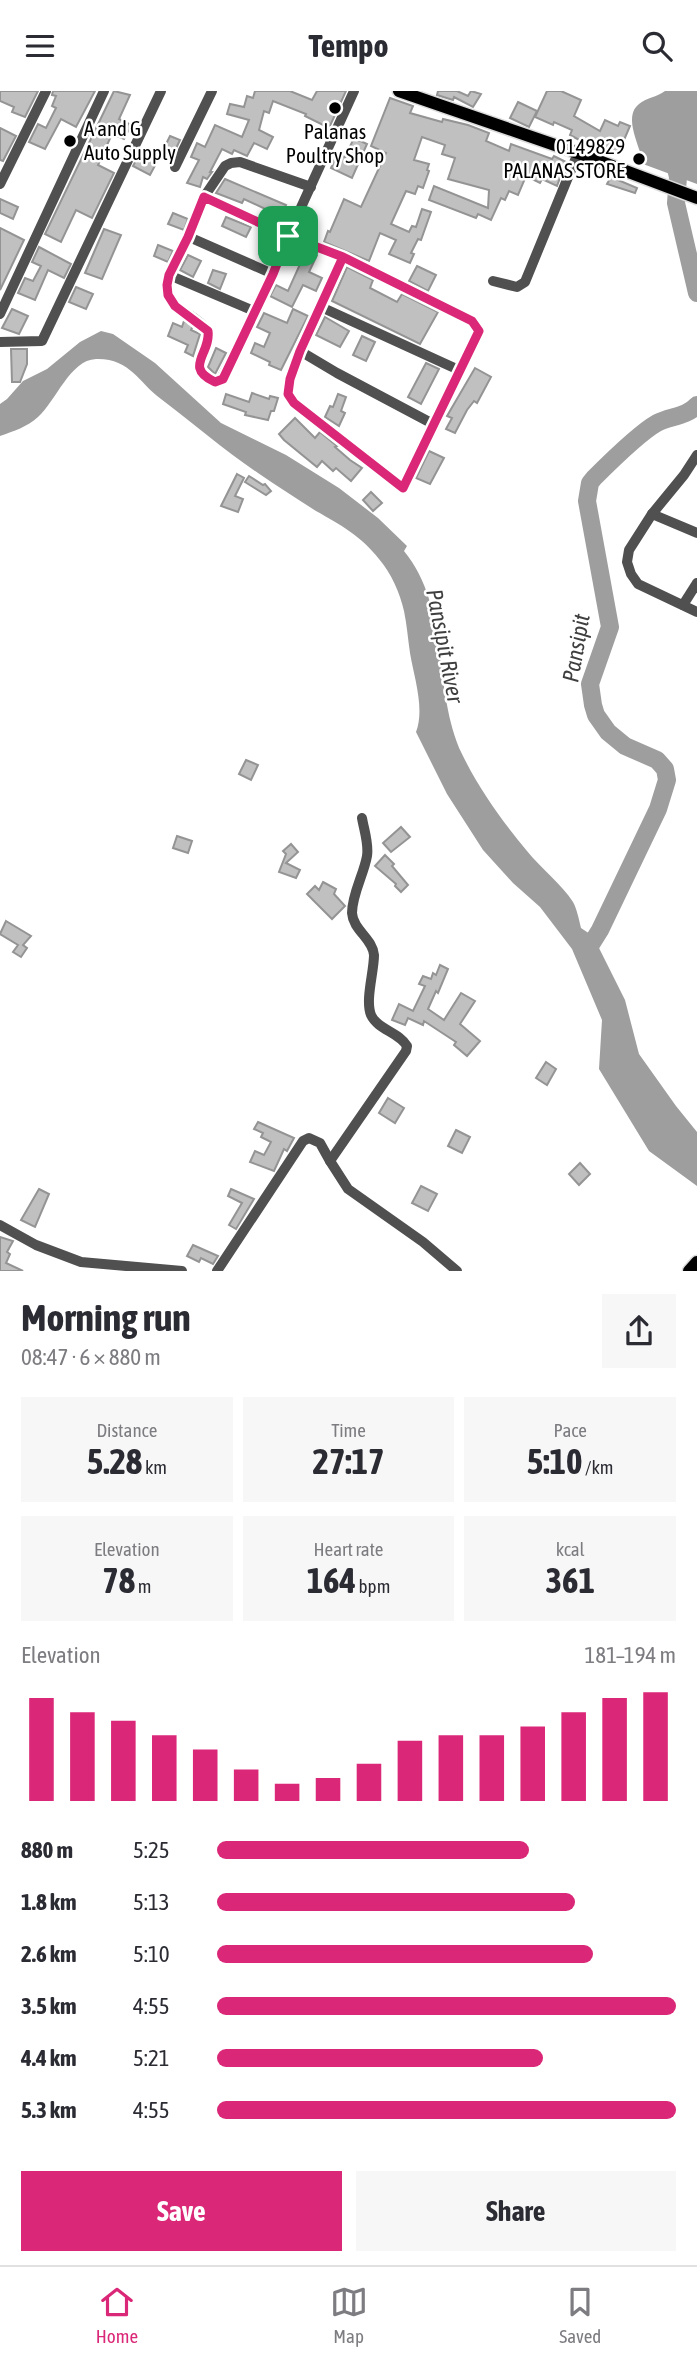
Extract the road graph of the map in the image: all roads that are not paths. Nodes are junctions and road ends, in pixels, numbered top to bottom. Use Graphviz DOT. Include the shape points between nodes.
graph roads {
  1 [pos="46,91"];
  2 [pos="104,91"];
  3 [pos="161,91"];
  4 [pos="212,91"];
  5 [pos="354,91"];
  6 [pos="399,91"];
  7 [pos="578,153"];
  8 [pos="175,167"];
  9 [pos="0,184"];
  10 [pos="311,187"];
  11 [pos="204,197"];
  12 [pos="695,197"];
  13 [pos="288,236"];
  14 [pos="188,237"];
  15 [pos="343,257"];
  16 [pos="273,274"];
  17 [pos="169,275"];
  18 [pos="493,281"];
  19 [pos="321,307"];
  20 [pos="254,311"];
  21 [pos="0,314"];
  22 [pos="0,342"];
  23 [pos="300,351"];
  24 [pos="461,371"];
  25 [pos="435,425"];
  26 [pos="697,455"];
  27 [pos="652,514"];
  28 [pos="697,533"];
  29 [pos="697,583"];
  30 [pos="682,605"];
  31 [pos="697,612"];
  32 [pos="362,818"];
  33 [pos="330,1161"];
  34 [pos="0,1226"];
  35 [pos="697,1262"];
  36 [pos="78,1266"];
  37 [pos="181,1271"];
  38 [pos="217,1271"];
  39 [pos="457,1271"];
  40 [pos="689,1271"];
  1 -- 9 [label="street"];
  2 -- 21 [label="street"];
  3 -- 22 [label="street" via="42,341"];
  4 -- 8 [label="street"];
  5 -- 10 [label="street"];
  6 -- 7 [label="main road"];
  7 -- 12 [label="main road"];
  7 -- 18 [label="street" via="525,282 517,287"];
  10 -- 11 [label="street" via="240,162 225,166"];
  10 -- 13 [label="street"];
  11 -- 13 [label="street"];
  11 -- 14 [label="street"];
  13 -- 15 [label="street"];
  13 -- 16 [label="street"];
  14 -- 16 [label="street"];
  14 -- 17 [label="street"];
  15 -- 19 [label="street"];
  15 -- 24 [label="street" via="472,321 479,331"];
  16 -- 20 [label="street"];
  17 -- 20 [label="street"];
  17 -- 20 [label="street" via="168,295 175,306 208,331 199,364 205,377 215,382 223,379"];
  19 -- 23 [label="street"];
  19 -- 24 [label="street"];
  23 -- 25 [label="street"];
  23 -- 25 [label="street" via="290,379 290,399 403,488"];
  24 -- 25 [label="street"];
  26 -- 27 [label="street"];
  27 -- 28 [label="street"];
  27 -- 30 [label="street" via="627,562 638,585"];
  29 -- 30 [label="street"];
  30 -- 31 [label="street"];
  32 -- 33 [label="street" via="368,852 352,914 372,946 371,1014 407,1045"];
  33 -- 38 [label="street" via="320,1143 309,1138 303,1141"];
  33 -- 39 [label="street" via="348,1189"];
  34 -- 36 [label="street"];
  35 -- 40 [label="main road"];
  36 -- 37 [label="street"];
}
